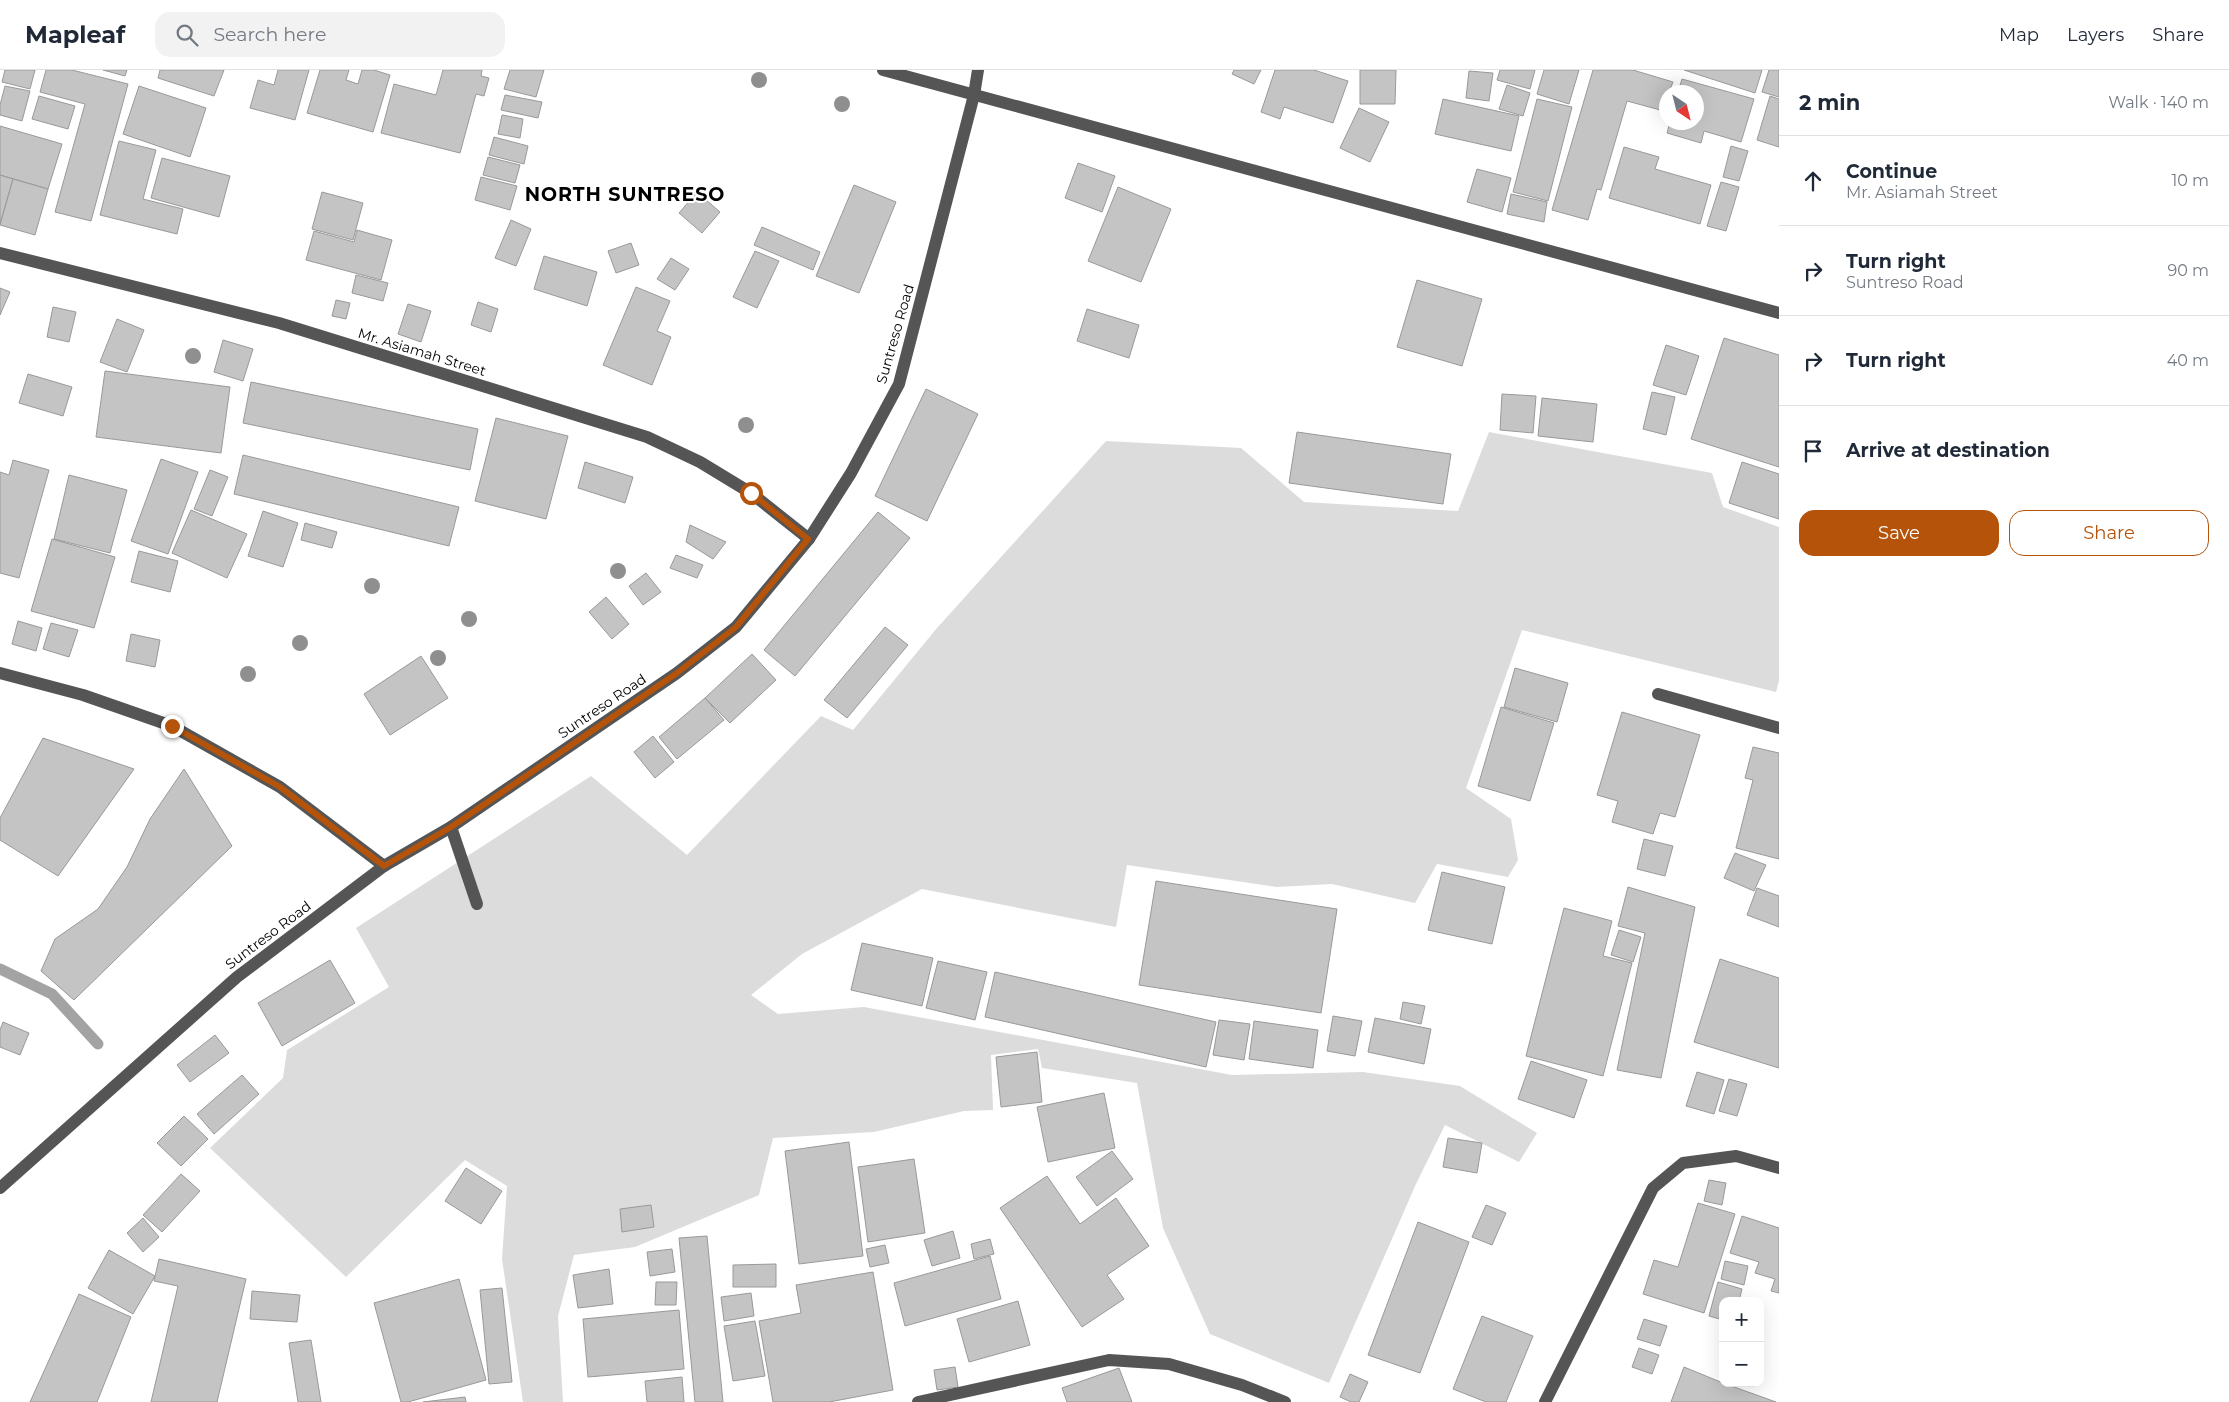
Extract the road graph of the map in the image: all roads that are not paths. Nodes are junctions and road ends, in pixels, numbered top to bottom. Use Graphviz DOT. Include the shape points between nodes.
graph roads {
  1 [pos="883,70"];
  2 [pos="978,70"];
  3 [pos="974,96"];
  4 [pos="0,253"];
  5 [pos="1779,313"];
  6 [pos="808,539"];
  7 [pos="0,673"];
  8 [pos="1658,694"];
  9 [pos="1779,728"];
  10 [pos="451,827"];
  11 [pos="384,866"];
  12 [pos="477,904"];
  13 [pos="1779,1168"];
  14 [pos="0,1188"];
  15 [pos="918,1402"];
  16 [pos="1285,1402"];
  17 [pos="1545,1402"];
  1 -- 3 [label="street"];
  2 -- 3 [label="street, Suntreso Road"];
  3 -- 5 [label="street"];
  3 -- 6 [label="street, Suntreso Road" via="899,384 851,473"];
  4 -- 6 [label="street, Mr. Asiamah Street" via="279,323 647,437 700,462 751,493"];
  6 -- 10 [label="street, Suntreso Road" via="736,627 677,673"];
  7 -- 11 [label="street" via="83,695 172,726 280,787"];
  8 -- 9 [label="street"];
  10 -- 11 [label="street, Suntreso Road"];
  10 -- 12 [label="street"];
  11 -- 14 [label="street, Suntreso Road" via="236,977"];
  13 -- 17 [label="street" via="1736,1156 1683,1163 1653,1188"];
  15 -- 16 [label="street" via="1109,1360 1170,1364 1242,1385"];
}
